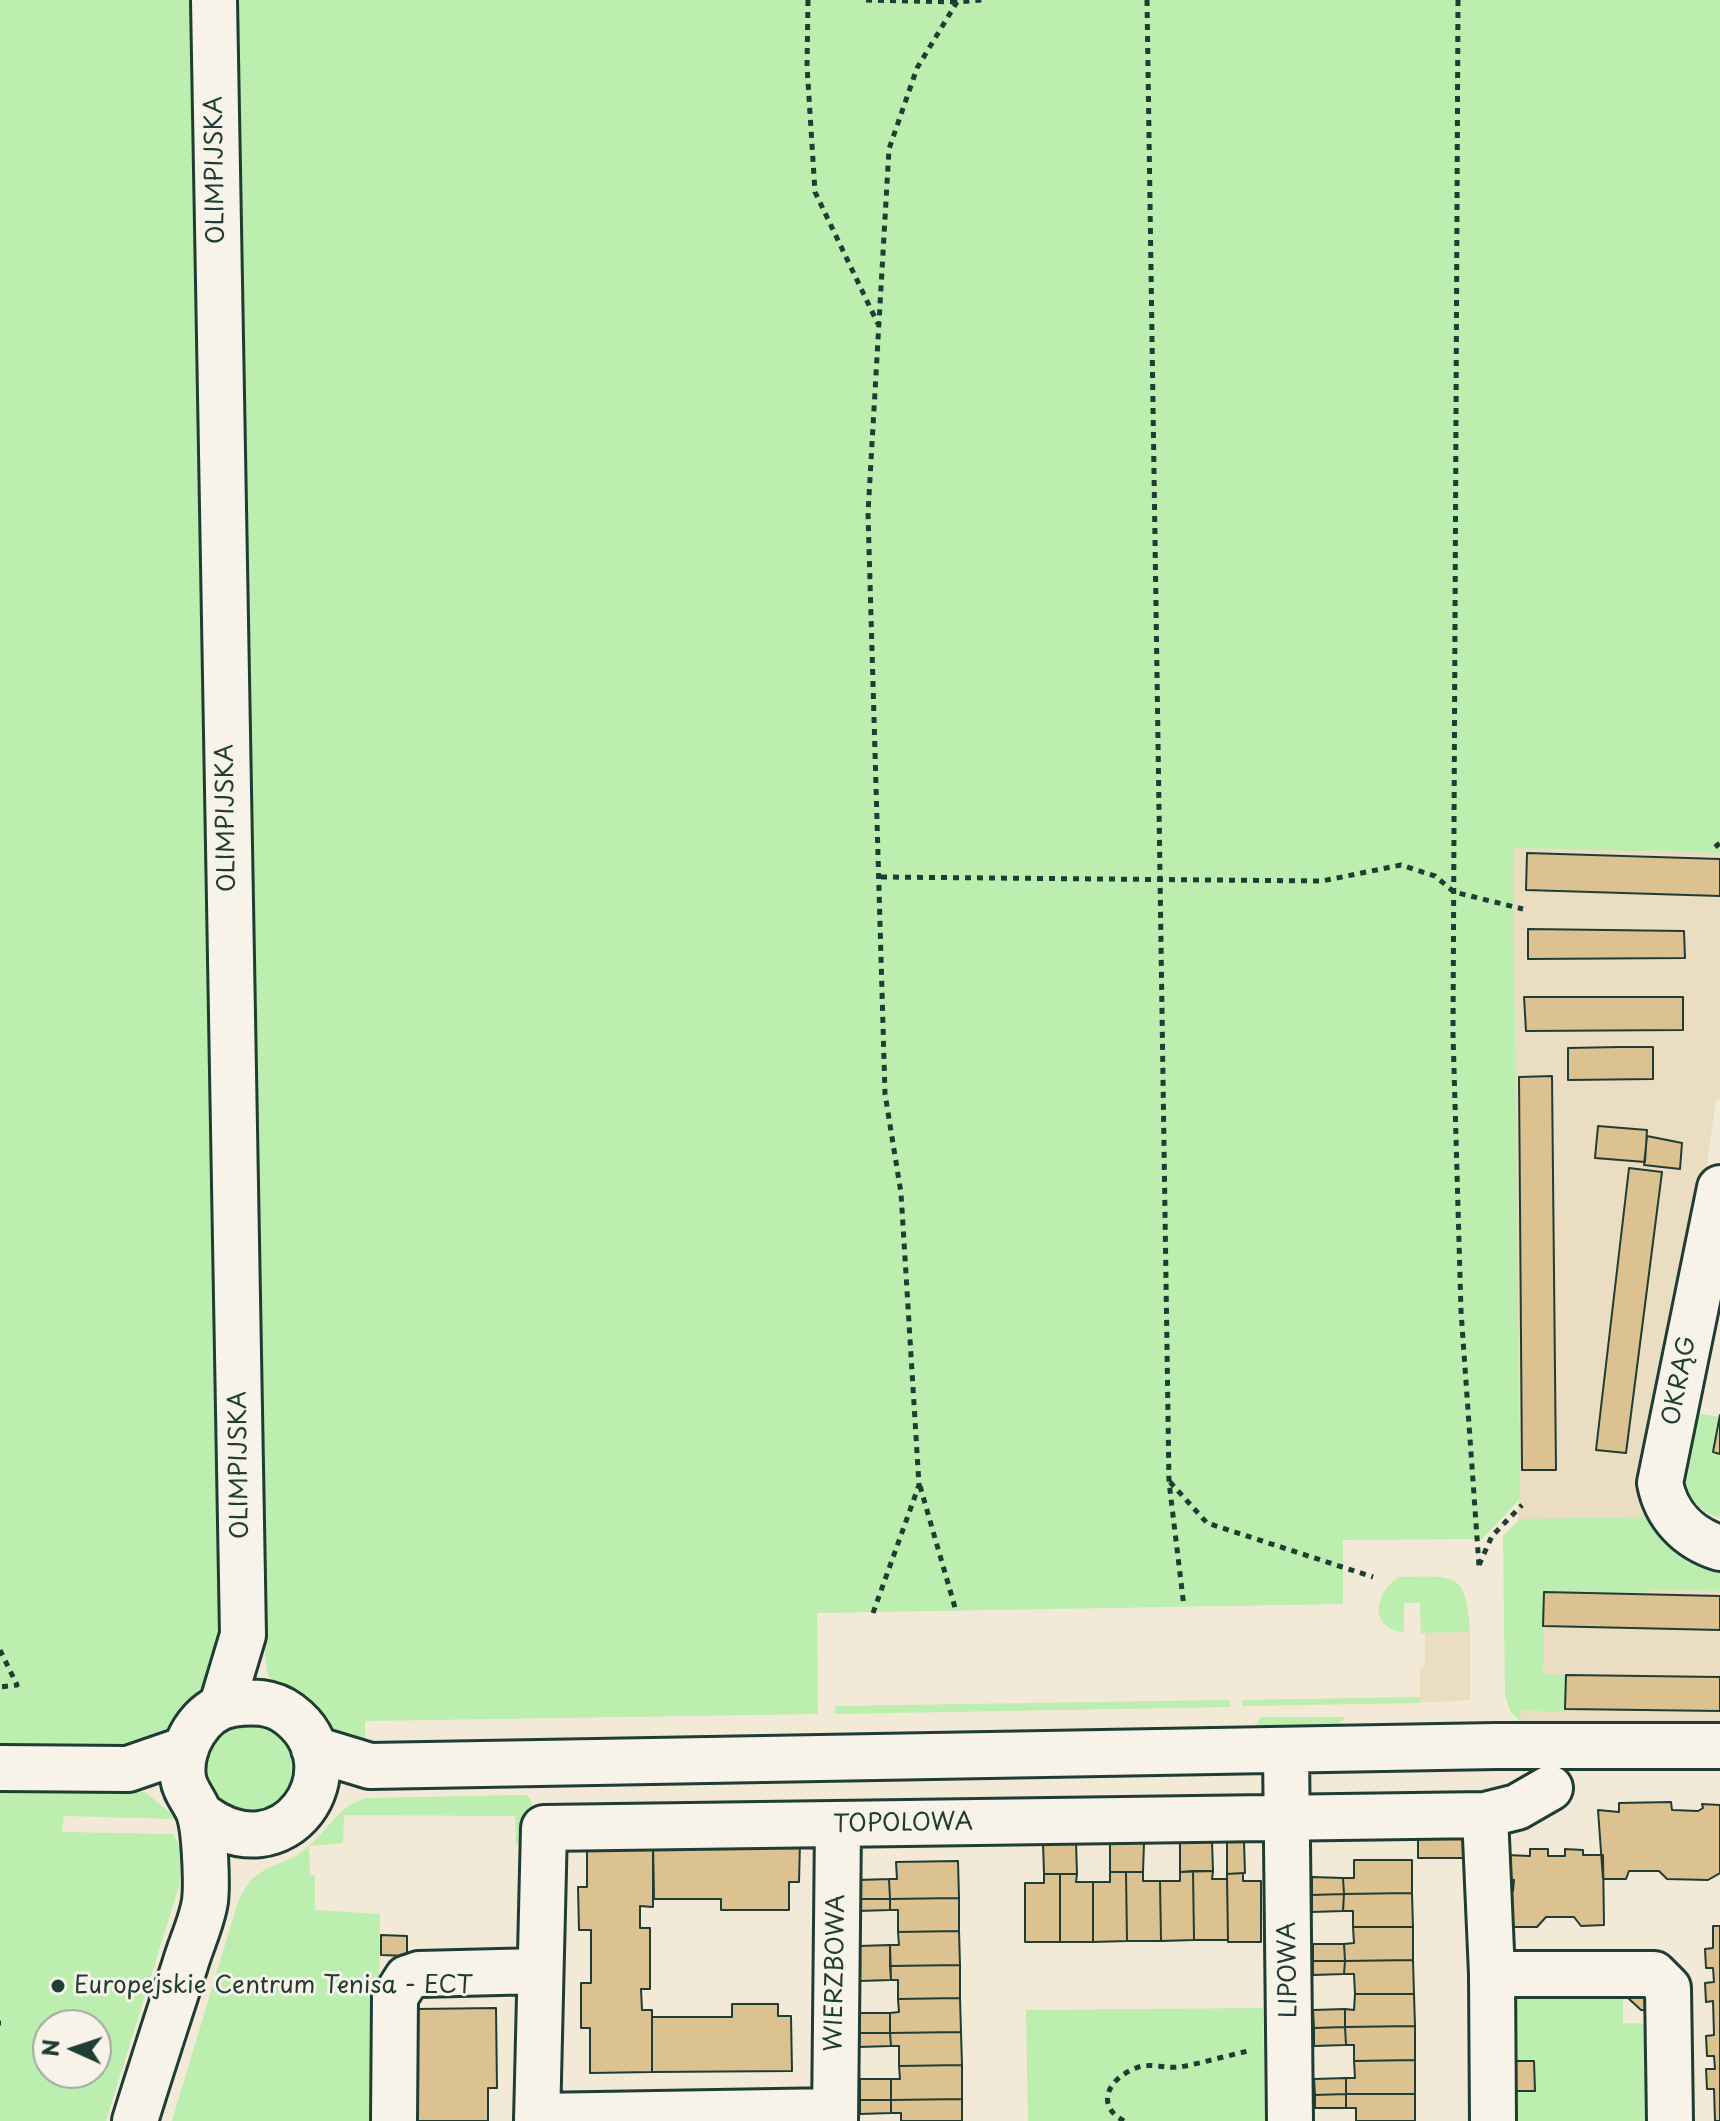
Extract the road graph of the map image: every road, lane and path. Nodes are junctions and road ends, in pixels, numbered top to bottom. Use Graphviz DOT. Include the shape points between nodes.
graph roads {
  1 [pos="214,0"];
  2 [pos="808,0"];
  3 [pos="866,0"];
  4 [pos="982,0"];
  5 [pos="1147,0"];
  6 [pos="1458,0"];
  7 [pos="957,2"];
  8 [pos="880,328"];
  9 [pos="881,877"];
  10 [pos="1160,879"];
  11 [pos="1454,892"];
  12 [pos="1523,909"];
  13 [pos="1720,1188"];
  14 [pos="1169,1482"];
  15 [pos="919,1485"];
  16 [pos="1522,1505"];
  17 [pos="1720,1548"];
  18 [pos="1373,1577"];
  19 [pos="1184,1607"];
  20 [pos="956,1611"];
  21 [pos="873,1613"];
  22 [pos="243,1635"];
  23 [pos="0,1650"];
  24 [pos="0,1687"];
  25 [pos="222,1705"];
  26 [pos="273,1705"];
  27 [pos="1705,1746"];
  28 [pos="186,1749"];
  29 [pos="1286,1751"];
  30 [pos="545,1765"];
  31 [pos="0,1768"];
  32 [pos="128,1769"];
  33 [pos="314,1769"];
  34 [pos="1550,1788"];
  35 [pos="196,1808"];
  36 [pos="1485,1815"];
  37 [pos="1287,1820"];
  38 [pos="838,1825"];
  39 [pos="261,1834"];
  40 [pos="534,1850"];
  41 [pos="205,1901"];
  42 [pos="539,1971"];
  43 [pos="1492,1974"];
  44 [pos="1291,2043"];
  45 [pos="835,2116"];
  46 [pos="537,2118"];
  47 [pos="135,2121"];
  48 [pos="394,2121"];
  49 [pos="1124,2121"];
  50 [pos="1290,2121"];
  51 [pos="1493,2121"];
  52 [pos="1670,2121"];
  1 -- 22 [label="street, OLIMPIJSKA"];
  2 -- 8 [label="path" via="815,192"];
  3 -- 7 [label="path"];
  4 -- 7 [label="path"];
  5 -- 10 [label="path"];
  6 -- 11 [label="path"];
  7 -- 8 [label="path" via="917,68 889,149"];
  8 -- 9 [label="path" via="868,513"];
  9 -- 10 [label="path"];
  9 -- 15 [label="path" via="885,1094 901,1193"];
  10 -- 11 [label="path" via="1322,881 1401,865 1435,876"];
  10 -- 14 [label="path"];
  11 -- 12 [label="path"];
  11 -- 16 [label="path" via="1460,1296 1479,1566 1492,1536"];
  13 -- 17 [label="street, OKRĄG" via="1660,1483 1676,1520"];
  14 -- 18 [label="path" via="1207,1523"];
  14 -- 19 [label="path"];
  15 -- 20 [label="path"];
  15 -- 21 [label="path"];
  22 -- 25 [label="street, OLIMPIJSKA"];
  22 -- 26 [label="street, OLIMPIJSKA"];
  23 -- 24 [label="path" via="17,1685"];
  25 -- 26 [label="street"];
  25 -- 28 [label="street, OLIMPIJSKA" via="203,1719"];
  26 -- 33 [label="street, OLIMPIJSKA" via="305,1729"];
  27 -- 29 [label="street"];
  28 -- 32 [label="street"];
  28 -- 35 [label="street" via="183,1778"];
  29 -- 30 [label="street"];
  29 -- 37 [label="street, LIPOWA"];
  30 -- 33 [label="street"];
  30 -- 40 [label="street"];
  31 -- 32 [label="street"];
  32 -- 35 [label="street"];
  33 -- 39 [label="street" via="292,1822"];
  34 -- 36 [label="street, TOPOLOWA" via="1517,1807"];
  35 -- 39 [label="street" via="216,1827 235,1835"];
  35 -- 41 [label="street"];
  36 -- 37 [label="street, TOPOLOWA"];
  36 -- 43 [label="street"];
  37 -- 38 [label="street, TOPOLOWA"];
  37 -- 44 [label="street, LIPOWA"];
  38 -- 40 [label="street, TOPOLOWA"];
  38 -- 45 [label="street, WIERZBOWA"];
  39 -- 41 [label="street"];
  40 -- 42 [label="street"];
  41 -- 47 [label="street"];
  42 -- 46 [label="street"];
  42 -- 48 [label="street" via="407,1978 395,1997"];
  43 -- 51 [label="street"];
  43 -- 52 [label="street" via="1654,1974 1661,1979 1668,1988"];
  44 -- 49 [label="path" via="1179,2067 1139,2066 1112,2083 1106,2097 1108,2107"];
  44 -- 50 [label="street, LIPOWA"];
  45 -- 46 [label="street"];
}
